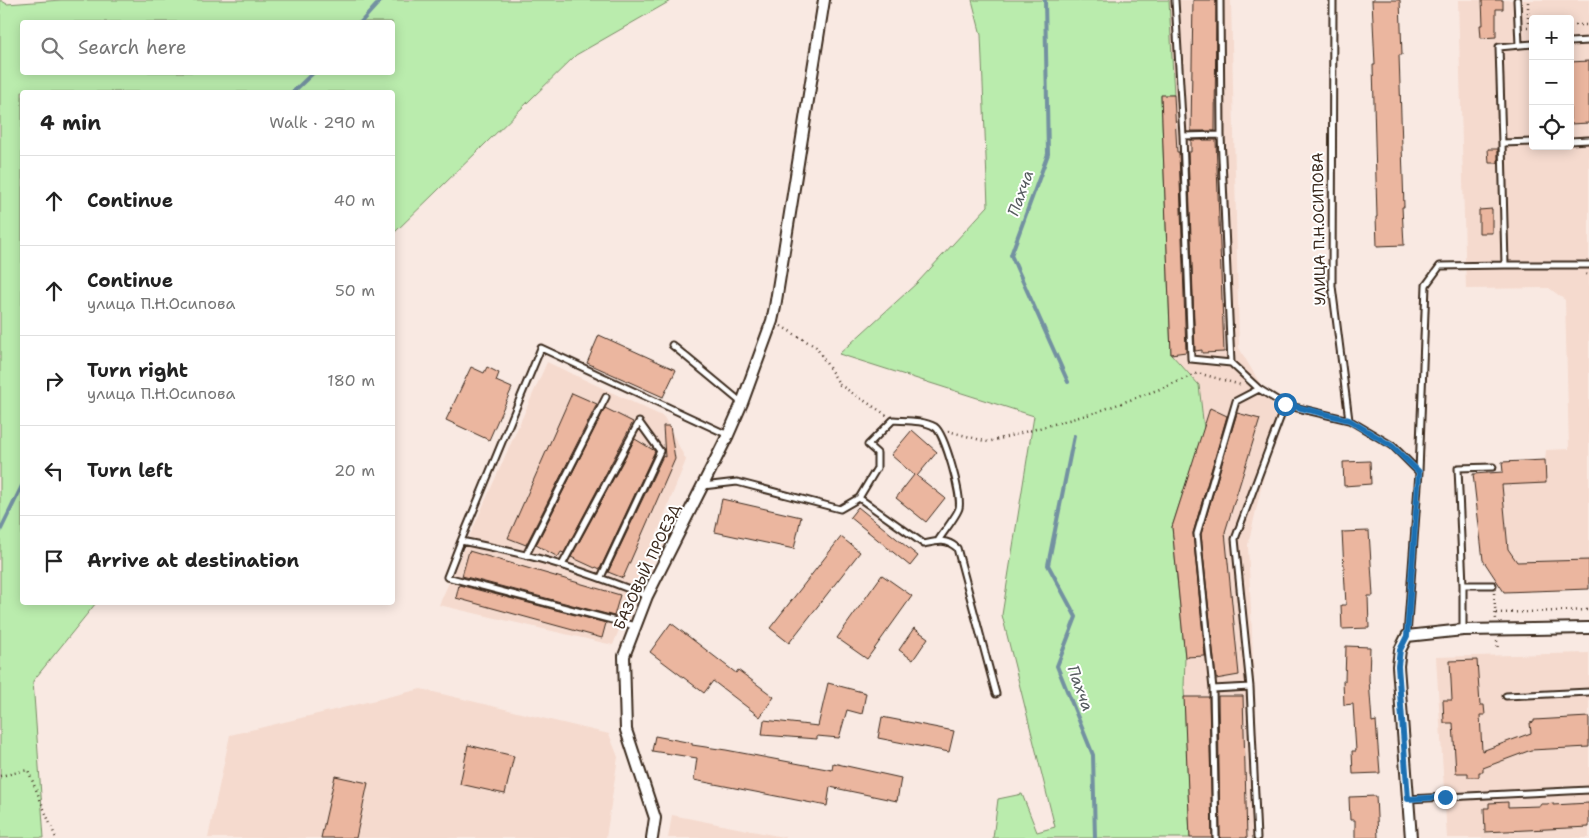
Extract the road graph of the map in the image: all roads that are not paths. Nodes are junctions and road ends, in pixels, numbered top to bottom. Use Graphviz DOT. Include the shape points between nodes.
graph roads {
  1 [pos="824,0"];
  2 [pos="1174,0"];
  3 [pos="1220,0"];
  4 [pos="1333,0"];
  5 [pos="1517,0"];
  6 [pos="1589,41"];
  7 [pos="1574,42"];
  8 [pos="1529,44"];
  9 [pos="1519,45"];
  10 [pos="1221,135"];
  11 [pos="1183,136"];
  12 [pos="1589,140"];
  13 [pos="1574,141"];
  14 [pos="1529,142"];
  15 [pos="1502,143"];
  16 [pos="1504,265"];
  17 [pos="1589,265"];
  18 [pos="672,345"];
  19 [pos="1231,363"];
  20 [pos="1259,390"];
  21 [pos="606,397"];
  22 [pos="742,403"];
  23 [pos="1285,404"];
  24 [pos="1349,420"];
  25 [pos="728,435"];
  26 [pos="1493,467"];
  27 [pos="1419,472"];
  28 [pos="701,486"];
  29 [pos="858,498"];
  30 [pos="461,541"];
  31 [pos="938,541"];
  32 [pos="526,555"];
  33 [pos="562,565"];
  34 [pos="601,577"];
  35 [pos="1463,585"];
  36 [pos="1493,585"];
  37 [pos="647,596"];
  38 [pos="635,626"];
  39 [pos="1589,628"];
  40 [pos="1463,630"];
  41 [pos="1407,636"];
  42 [pos="1250,687"];
  43 [pos="1213,689"];
  44 [pos="1589,692"];
  45 [pos="996,694"];
  46 [pos="1506,696"];
  47 [pos="1589,790"];
  48 [pos="1408,799"];
  49 [pos="652,838"];
  50 [pos="1216,838"];
  51 [pos="1257,838"];
  52 [pos="1411,838"];
  1 -- 22 [label="street, БАЗОВЫЙ ПРОЕЗД" via="775,307"];
  2 -- 11 [label="lane"];
  3 -- 10 [label="lane"];
  4 -- 24 [label="lane, УЛИЦА П.Н.ОСИПОВА" via="1332,286"];
  5 -- 9 [label="lane"];
  6 -- 7 [label="lane"];
  8 -- 9 [label="lane"];
  9 -- 15 [label="lane" via="1499,47"];
  10 -- 11 [label="lane"];
  10 -- 19 [label="lane"];
  11 -- 19 [label="lane" via="1191,359"];
  12 -- 13 [label="lane"];
  14 -- 15 [label="lane"];
  15 -- 16 [label="lane"];
  16 -- 17 [label="lane"];
  16 -- 27 [label="lane" via="1440,266 1426,285"];
  18 -- 22 [label="lane"];
  19 -- 20 [label="lane"];
  20 -- 23 [label="lane"];
  20 -- 43 [label="lane" via="1236,401 1197,534"];
  21 -- 32 [label="lane"];
  22 -- 25 [label="street, БАЗОВЫЙ ПРОЕЗД"];
  23 -- 24 [label="lane"];
  23 -- 42 [label="lane" via="1235,540"];
  24 -- 27 [label="lane" via="1392,446"];
  25 -- 28 [label="street, БАЗОВЫЙ ПРОЕЗД"];
  25 -- 30 [label="lane" via="541,348"];
  26 -- 35 [label="lane" via="1458,468"];
  27 -- 41 [label="lane"];
  28 -- 29 [label="lane" via="737,482 840,508"];
  28 -- 37 [label="street, БАЗОВЫЙ ПРОЕЗД"];
  29 -- 31 [label="lane" via="924,544"];
  29 -- 31 [label="lane" via="877,468 877,453 868,445 893,420 923,422 936,428 945,441 957,485 959,508"];
  30 -- 32 [label="lane"];
  30 -- 38 [label="lane" via="447,577"];
  31 -- 45 [label="lane" via="951,542 957,548"];
  32 -- 33 [label="lane"];
  33 -- 34 [label="lane"];
  33 -- 34 [label="lane" via="639,422 660,450"];
  34 -- 37 [label="lane"];
  35 -- 36 [label="lane"];
  35 -- 40 [label="lane"];
  37 -- 38 [label="street, БАЗОВЫЙ ПРОЕЗД"];
  38 -- 49 [label="street, БАЗОВЫЙ ПРОЕЗД" via="624,656 626,730 655,818"];
  39 -- 40 [label="street"];
  40 -- 41 [label="street"];
  41 -- 48 [label="street" via="1400,650 1398,666"];
  42 -- 43 [label="lane"];
  42 -- 51 [label="lane"];
  43 -- 50 [label="lane"];
  44 -- 46 [label="lane"];
  47 -- 48 [label="lane"];
  48 -- 52 [label="street"];
}
